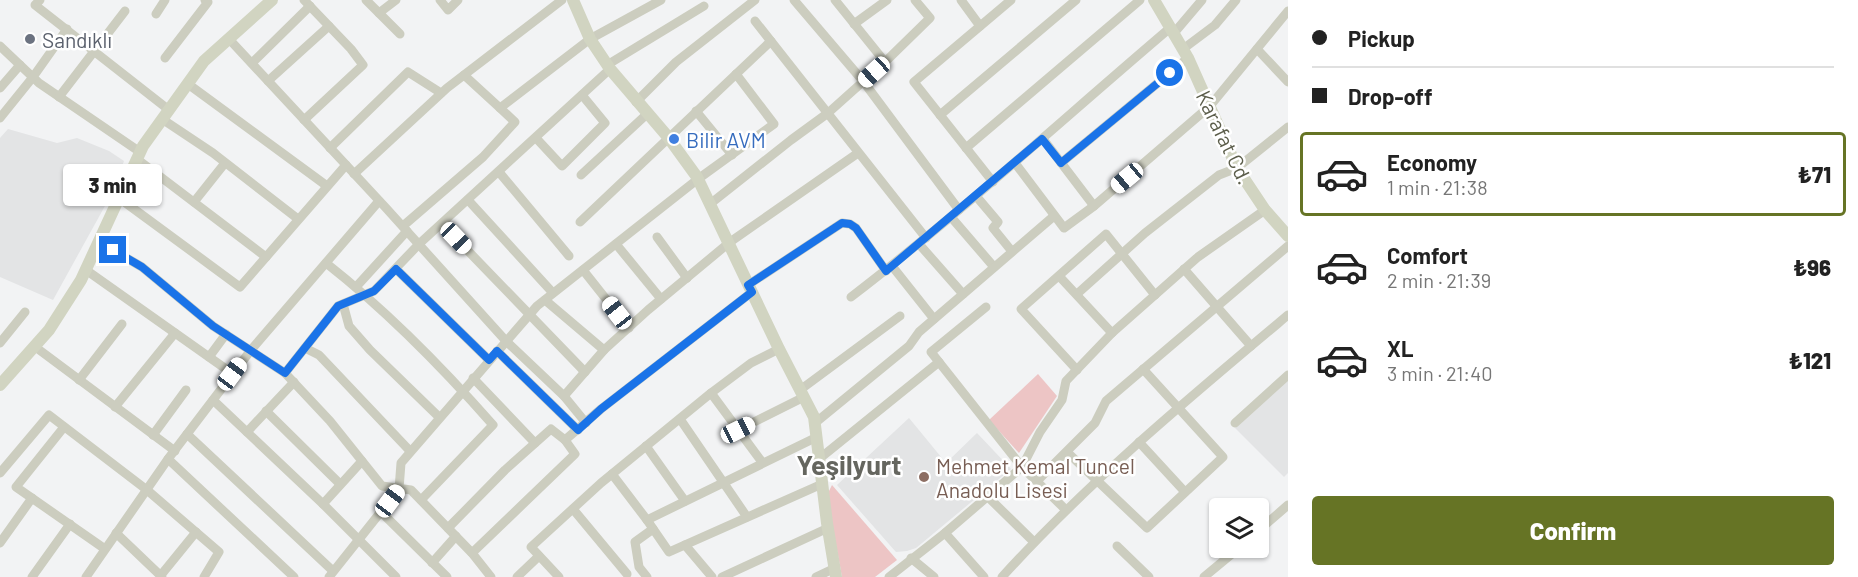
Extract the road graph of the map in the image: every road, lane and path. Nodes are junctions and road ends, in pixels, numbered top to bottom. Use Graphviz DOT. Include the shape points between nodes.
graph roads {
  1 [pos="165,0"];
  2 [pos="205,0"];
  3 [pos="272,0"];
  4 [pos="366,0"];
  5 [pos="396,0"];
  6 [pos="440,0"];
  7 [pos="458,0"];
  8 [pos="562,0"];
  9 [pos="573,0"];
  10 [pos="661,0"];
  11 [pos="755,0"];
  12 [pos="794,0"];
  13 [pos="835,0"];
  14 [pos="887,0"];
  15 [pos="915,0"];
  16 [pos="961,0"];
  17 [pos="1011,0"];
  18 [pos="1076,0"];
  19 [pos="1140,0"];
  20 [pos="1154,0"];
  21 [pos="1202,0"];
  22 [pos="1236,0"];
  23 [pos="35,2"];
  24 [pos="307,3"];
  25 [pos="704,6"];
  26 [pos="124,11"];
  27 [pos="1288,11"];
  28 [pos="379,13"];
  29 [pos="156,14"];
  30 [pos="754,21"];
  31 [pos="854,24"];
  32 [pos="329,26"];
  33 [pos="980,26"];
  34 [pos="66,29"];
  35 [pos="1172,30"];
  36 [pos="400,34"];
  37 [pos="229,39"];
  38 [pos="590,39"];
  39 [pos="771,41"];
  40 [pos="0,46"];
  41 [pos="1257,49"];
  42 [pos="95,51"];
  43 [pos="1185,54"];
  44 [pos="165,58"];
  45 [pos="885,62"];
  46 [pos="252,63"];
  47 [pos="20,65"];
  48 [pos="609,67"];
  49 [pos="736,74"];
  50 [pos="464,75"];
  51 [pos="33,77"];
  52 [pos="268,81"];
  53 [pos="863,81"];
  54 [pos="1288,82"];
  55 [pos="188,84"];
  56 [pos="0,88"];
  57 [pos="441,93"];
  58 [pos="582,95"];
  59 [pos="59,97"];
  60 [pos="636,102"];
  61 [pos="1210,106"];
  62 [pos="500,108"];
  63 [pos="696,111"];
  64 [pos="828,113"];
  65 [pos="647,114"];
  66 [pos="165,115"];
  67 [pos="940,115"];
  68 [pos="0,118"];
  69 [pos="304,120"];
  70 [pos="1288,127"];
  71 [pos="668,137"];
  72 [pos="536,138"];
  73 [pos="1042,139"];
  74 [pos="330,148"];
  75 [pos="966,148"];
  76 [pos="858,153"];
  77 [pos="732,155"];
  78 [pos="138,156"];
  79 [pos="225,163"];
  80 [pos="1016,163"];
  81 [pos="1061,163"];
  82 [pos="346,165"];
  83 [pos="1237,168"];
  84 [pos="499,172"];
  85 [pos="354,174"];
  86 [pos="581,175"];
  87 [pos="698,179"];
  88 [pos="993,182"];
  89 [pos="327,186"];
  90 [pos="976,196"];
  91 [pos="119,198"];
  92 [pos="468,200"];
  93 [pos="380,201"];
  94 [pos="194,202"];
  95 [pos="710,204"];
  96 [pos="1094,206"];
  97 [pos="960,210"];
  98 [pos="1265,210"];
  99 [pos="1054,216"];
  100 [pos="951,217"];
  101 [pos="298,219"];
  102 [pos="580,222"];
  103 [pos="442,224"];
  104 [pos="405,229"];
  105 [pos="1288,236"];
  106 [pos="657,237"];
  107 [pos="922,241"];
  108 [pos="99,242"];
  109 [pos="730,242"];
  110 [pos="419,244"];
  111 [pos="615,244"];
  112 [pos="1288,246"];
  113 [pos="1010,249"];
  114 [pos="1122,254"];
  115 [pos="266,256"];
  116 [pos="569,256"];
  117 [pos="326,263"];
  118 [pos="994,267"];
  119 [pos="889,268"];
  120 [pos="396,269"];
  121 [pos="1184,269"];
  122 [pos="86,270"];
  123 [pos="583,270"];
  124 [pos="1059,276"];
  125 [pos="687,278"];
  126 [pos="356,287"];
  127 [pos="750,289"];
  128 [pos="553,293"];
  129 [pos="366,294"];
  130 [pos="963,294"];
  131 [pos="1077,294"];
  132 [pos="1155,295"];
  133 [pos="851,297"];
  134 [pos="661,299"];
  135 [pos="545,300"];
  136 [pos="343,304"];
  137 [pos="1217,305"];
  138 [pos="986,307"];
  139 [pos="25,312"];
  140 [pos="1288,315"];
  141 [pos="529,316"];
  142 [pos="900,316"];
  143 [pos="934,319"];
  144 [pos="122,324"];
  145 [pos="629,328"];
  146 [pos="175,333"];
  147 [pos="1112,333"];
  148 [pos="226,334"];
  149 [pos="506,341"];
  150 [pos="0,342"];
  151 [pos="34,346"];
  152 [pos="1251,346"];
  153 [pos="305,348"];
  154 [pos="779,349"];
  155 [pos="251,350"];
  156 [pos="604,350"];
  157 [pos="497,351"];
  158 [pos="209,357"];
  159 [pos="489,360"];
  160 [pos="939,362"];
  161 [pos="1143,369"];
  162 [pos="1077,370"];
  163 [pos="585,372"];
  164 [pos="285,373"];
  165 [pos="232,374"];
  166 [pos="1288,375"];
  167 [pos="3,376"];
  168 [pos="473,378"];
  169 [pos="79,380"];
  170 [pos="294,382"];
  171 [pos="186,390"];
  172 [pos="462,390"];
  173 [pos="711,393"];
  174 [pos="802,393"];
  175 [pos="564,396"];
  176 [pos="213,400"];
  177 [pos="115,407"];
  178 [pos="1178,408"];
  179 [pos="266,411"];
  180 [pos="439,417"];
  181 [pos="680,419"];
  182 [pos="815,423"];
  183 [pos="1235,423"];
  184 [pos="64,427"];
  185 [pos="582,427"];
  186 [pos="738,430"];
  187 [pos="247,432"];
  188 [pos="187,434"];
  189 [pos="153,435"];
  190 [pos="817,437"];
  191 [pos="565,440"];
  192 [pos="1139,442"];
  193 [pos="536,443"];
  194 [pos="646,446"];
  195 [pos="175,451"];
  196 [pos="410,452"];
  197 [pos="1067,452"];
  198 [pos="168,459"];
  199 [pos="819,459"];
  200 [pos="362,460"];
  201 [pos="762,462"];
  202 [pos="1022,466"];
  203 [pos="0,473"];
  204 [pos="612,474"];
  205 [pos="1095,480"];
  206 [pos="1037,481"];
  207 [pos="723,482"];
  208 [pos="340,484"];
  209 [pos="822,484"];
  210 [pos="399,489"];
  211 [pos="147,490"];
  212 [pos="1185,492"];
  213 [pos="987,496"];
  214 [pos="32,498"];
  215 [pos="421,500"];
  216 [pos="685,501"];
  217 [pos="323,504"];
  218 [pos="1288,506"];
  219 [pos="573,509"];
  220 [pos="1066,510"];
  221 [pos="381,512"];
  222 [pos="747,517"];
  223 [pos="647,520"];
  224 [pos="1269,522"];
  225 [pos="70,524"];
  226 [pos="448,528"];
  227 [pos="828,528"];
  228 [pos="653,529"];
  229 [pos="196,532"];
  230 [pos="116,533"];
  231 [pos="945,533"];
  232 [pos="456,536"];
  233 [pos="358,538"];
  234 [pos="1034,542"];
  235 [pos="0,543"];
  236 [pos="685,545"];
  237 [pos="1117,546"];
  238 [pos="105,549"];
  239 [pos="472,553"];
  240 [pos="539,556"];
  241 [pos="911,558"];
  242 [pos="1227,558"];
  243 [pos="432,563"];
  244 [pos="639,567"];
  245 [pos="836,573"];
  246 [pos="331,574"];
  247 [pos="161,576"];
  248 [pos="624,576"];
  249 [pos="32,577"];
  250 [pos="86,577"];
  251 [pos="204,577"];
  252 [pos="294,577"];
  253 [pos="396,577"];
  254 [pos="447,577"];
  255 [pos="492,577"];
  256 [pos="517,577"];
  257 [pos="559,577"];
  258 [pos="646,577"];
  259 [pos="712,577"];
  260 [pos="722,577"];
  261 [pos="816,577"];
  262 [pos="889,577"];
  263 [pos="934,577"];
  264 [pos="984,577"];
  265 [pos="1002,577"];
  266 [pos="1149,577"];
  267 [pos="1204,577"];
  1 -- 29 [label="street"];
  2 -- 44 [label="street" via="208,2"];
  3 -- 37 [label="main road"];
  4 -- 28 [label="street"];
  5 -- 28 [label="street"];
  6 -- 7 [label="street" via="448,10"];
  8 -- 50 [label="street"];
  9 -- 38 [label="main road"];
  10 -- 38 [label="street"];
  11 -- 60 [label="street" via="676,62"];
  12 -- 53 [label="street"];
  13 -- 31 [label="street"];
  14 -- 31 [label="street"];
  15 -- 45 [label="street" via="930,18"];
  16 -- 33 [label="street"];
  17 -- 33 [label="street"];
  18 -- 67 [label="street"];
  19 -- 75 [label="street"];
  20 -- 35 [label="main road, Karafat Cd."];
  21 -- 35 [label="street"];
  22 -- 43 [label="street"];
  23 -- 34 [label="street"];
  24 -- 32 [label="street"];
  24 -- 46 [label="street"];
  25 -- 48 [label="street"];
  26 -- 42 [label="street"];
  27 -- 41 [label="street"];
  28 -- 36 [label="street"];
  30 -- 39 [label="street"];
  31 -- 45 [label="street"];
  32 -- 52 [label="street"];
  32 -- 69 [label="street" via="363,65"];
  33 -- 67 [label="street" via="914,82"];
  34 -- 42 [label="street"];
  34 -- 51 [label="street"];
  35 -- 43 [label="main road, Karafat Cd."];
  35 -- 73 [label="street"];
  37 -- 46 [label="street"];
  37 -- 55 [label="main road" via="204,61"];
  38 -- 48 [label="main road"];
  38 -- 62 [label="street"];
  39 -- 49 [label="street"];
  39 -- 64 [label="street"];
  40 -- 47 [label="street"];
  41 -- 54 [label="street"];
  41 -- 61 [label="street"];
  42 -- 59 [label="street"];
  42 -- 66 [label="street"];
  43 -- 61 [label="main road, Karafat Cd."];
  43 -- 81 [label="street"];
  45 -- 53 [label="street"];
  46 -- 52 [label="street"];
  47 -- 51 [label="street"];
  47 -- 56 [label="street"];
  48 -- 58 [label="street"];
  48 -- 60 [label="main road"];
  49 -- 63 [label="street"];
  49 -- 77 [label="street" via="774,124"];
  50 -- 57 [label="street"];
  50 -- 62 [label="street"];
  51 -- 59 [label="street"];
  51 -- 68 [label="street"];
  52 -- 69 [label="street"];
  53 -- 64 [label="street"];
  53 -- 97 [label="street"];
  55 -- 66 [label="main road"];
  55 -- 89 [label="street"];
  57 -- 74 [label="street" via="408,72"];
  57 -- 85 [label="street"];
  58 -- 72 [label="street"];
  58 -- 72 [label="street" via="605,123 562,166"];
  59 -- 78 [label="street"];
  60 -- 65 [label="main road"];
  61 -- 83 [label="main road, Karafat Cd."];
  61 -- 96 [label="street"];
  62 -- 104 [label="street" via="515,122"];
  63 -- 71 [label="street"];
  63 -- 77 [label="street"];
  64 -- 76 [label="street"];
  64 -- 95 [label="street"];
  65 -- 71 [label="main road"];
  65 -- 86 [label="street"];
  66 -- 78 [label="main road"];
  66 -- 79 [label="street"];
  67 -- 75 [label="street"];
  69 -- 74 [label="street"];
  70 -- 83 [label="street"];
  71 -- 87 [label="main road"];
  71 -- 102 [label="street"];
  72 -- 84 [label="street"];
  73 -- 80 [label="street"];
  73 -- 81 [label="street"];
  74 -- 82 [label="street"];
  75 -- 88 [label="street"];
  76 -- 107 [label="street"];
  76 -- 109 [label="street"];
  77 -- 87 [label="street"];
  78 -- 91 [label="main road"];
  78 -- 94 [label="street"];
  79 -- 94 [label="street"];
  79 -- 101 [label="street"];
  80 -- 88 [label="street"];
  80 -- 99 [label="street"];
  81 -- 96 [label="street"];
  82 -- 85 [label="street"];
  82 -- 89 [label="street"];
  83 -- 98 [label="main road, Karafat Cd."];
  83 -- 114 [label="street" via="1219,175"];
  84 -- 92 [label="street"];
  84 -- 116 [label="street"];
  85 -- 93 [label="street"];
  87 -- 95 [label="main road"];
  87 -- 111 [label="street"];
  88 -- 90 [label="street"];
  89 -- 101 [label="street"];
  90 -- 97 [label="street"];
  90 -- 113 [label="street" via="999,222 993,228"];
  91 -- 108 [label="main road"];
  91 -- 115 [label="street" via="240,286"];
  92 -- 103 [label="street"];
  92 -- 128 [label="street"];
  93 -- 104 [label="street"];
  93 -- 117 [label="street"];
  94 -- 115 [label="street"];
  95 -- 109 [label="main road"];
  96 -- 99 [label="street" via="1064,228"];
  97 -- 100 [label="street"];
  98 -- 105 [label="main road, Karafat Cd."];
  98 -- 121 [label="street"];
  99 -- 118 [label="street"];
  100 -- 107 [label="street"];
  100 -- 118 [label="street"];
  101 -- 115 [label="street"];
  103 -- 110 [label="street"];
  103 -- 141 [label="street"];
  104 -- 110 [label="street"];
  104 -- 126 [label="street"];
  106 -- 125 [label="street"];
  107 -- 119 [label="street"];
  107 -- 130 [label="street"];
  108 -- 122 [label="main road"];
  108 -- 148 [label="street" via="142,267"];
  109 -- 125 [label="street"];
  109 -- 127 [label="main road"];
  110 -- 120 [label="street"];
  110 -- 149 [label="street"];
  111 -- 123 [label="street"];
  111 -- 134 [label="street"];
  112 -- 137 [label="street"];
  114 -- 124 [label="street" via="1106,234"];
  114 -- 131 [label="street"];
  114 -- 132 [label="street"];
  117 -- 126 [label="street"];
  117 -- 155 [label="street"];
  118 -- 130 [label="street"];
  119 -- 127 [label="street" via="856,228 842,223"];
  119 -- 133 [label="street"];
  119 -- 143 [label="street"];
  120 -- 129 [label="street"];
  120 -- 159 [label="street"];
  121 -- 132 [label="street"];
  121 -- 137 [label="street"];
  122 -- 146 [label="street"];
  122 -- 151 [label="main road"];
  123 -- 128 [label="street"];
  123 -- 145 [label="street"];
  124 -- 131 [label="street"];
  124 -- 162 [label="street" via="1021,309"];
  125 -- 134 [label="street"];
  126 -- 129 [label="street"];
  127 -- 154 [label="main road"];
  127 -- 185 [label="street"];
  128 -- 135 [label="street"];
  129 -- 136 [label="street"];
  129 -- 172 [label="street"];
  130 -- 143 [label="street"];
  131 -- 147 [label="street"];
  132 -- 147 [label="street"];
  134 -- 145 [label="street"];
  135 -- 141 [label="street"];
  135 -- 156 [label="street"];
  136 -- 153 [label="street"];
  136 -- 180 [label="street" via="349,326"];
  137 -- 152 [label="street"];
  137 -- 161 [label="street"];
  138 -- 160 [label="street" via="931,352"];
  139 -- 150 [label="street"];
  140 -- 152 [label="street"];
  141 -- 149 [label="street"];
  141 -- 163 [label="street"];
  142 -- 174 [label="street"];
  143 -- 182 [label="street" via="909,346"];
  144 -- 169 [label="street"];
  145 -- 156 [label="street"];
  146 -- 158 [label="street"];
  146 -- 177 [label="street"];
  147 -- 162 [label="street"];
  148 -- 155 [label="street"];
  148 -- 158 [label="street"];
  149 -- 157 [label="street"];
  149 -- 175 [label="street"];
  151 -- 167 [label="main road"];
  151 -- 169 [label="street"];
  152 -- 178 [label="street"];
  153 -- 164 [label="street"];
  153 -- 196 [label="street" via="326,362"];
  154 -- 173 [label="street" via="751,363"];
  154 -- 174 [label="main road"];
  155 -- 164 [label="street"];
  155 -- 165 [label="street"];
  156 -- 163 [label="street"];
  157 -- 159 [label="street"];
  157 -- 185 [label="street"];
  158 -- 165 [label="street"];
  159 -- 168 [label="street"];
  160 -- 199 [label="street"];
  160 -- 202 [label="street"];
  161 -- 178 [label="street"];
  161 -- 197 [label="street" via="1106,401 1095,423"];
  162 -- 202 [label="street" via="1066,381 1062,400"];
  163 -- 175 [label="street"];
  164 -- 170 [label="street"];
  165 -- 176 [label="street"];
  166 -- 183 [label="street"];
  168 -- 172 [label="street"];
  168 -- 193 [label="street"];
  169 -- 177 [label="street"];
  170 -- 179 [label="street"];
  170 -- 200 [label="street"];
  171 -- 189 [label="street"];
  172 -- 180 [label="street"];
  172 -- 215 [label="street" via="493,425"];
  173 -- 181 [label="street"];
  173 -- 186 [label="street"];
  174 -- 182 [label="main road"];
  174 -- 186 [label="street"];
  175 -- 185 [label="street"];
  176 -- 187 [label="street"];
  176 -- 188 [label="street"];
  177 -- 189 [label="street"];
  178 -- 192 [label="street"];
  178 -- 212 [label="street" via="1223,457"];
  179 -- 187 [label="street"];
  179 -- 208 [label="street"];
  180 -- 196 [label="street"];
  181 -- 194 [label="street"];
  181 -- 207 [label="street"];
  182 -- 190 [label="main road"];
  184 -- 203 [label="street" via="49,415"];
  184 -- 211 [label="street"];
  184 -- 214 [label="street" via="16,487"];
  185 -- 191 [label="street"];
  186 -- 201 [label="street"];
  187 -- 217 [label="street"];
  188 -- 195 [label="street"];
  188 -- 246 [label="street"];
  189 -- 195 [label="street"];
  190 -- 199 [label="main road"];
  190 -- 201 [label="street"];
  191 -- 193 [label="street" via="551,429"];
  191 -- 239 [label="street" via="575,454"];
  192 -- 205 [label="street"];
  192 -- 212 [label="street"];
  193 -- 226 [label="street"];
  194 -- 204 [label="street"];
  194 -- 216 [label="street"];
  195 -- 198 [label="street"];
  196 -- 210 [label="street" via="401,463"];
  197 -- 205 [label="street"];
  197 -- 206 [label="street"];
  198 -- 211 [label="street"];
  198 -- 252 [label="street"];
  199 -- 209 [label="main road"];
  200 -- 208 [label="street"];
  200 -- 210 [label="street" via="382,486"];
  201 -- 207 [label="street"];
  202 -- 206 [label="street"];
  202 -- 213 [label="street"];
  204 -- 219 [label="street"];
  204 -- 223 [label="street"];
  205 -- 212 [label="street" via="1147,528"];
  205 -- 220 [label="street"];
  206 -- 220 [label="street"];
  207 -- 216 [label="street"];
  207 -- 222 [label="street"];
  208 -- 217 [label="street"];
  209 -- 222 [label="street"];
  209 -- 227 [label="main road"];
  210 -- 215 [label="street" via="411,490"];
  210 -- 221 [label="street"];
  211 -- 229 [label="street"];
  211 -- 230 [label="street"];
  213 -- 231 [label="street"];
  213 -- 234 [label="street"];
  214 -- 225 [label="street"];
  214 -- 235 [label="street"];
  215 -- 226 [label="street"];
  216 -- 223 [label="street"];
  217 -- 233 [label="street"];
  218 -- 224 [label="street"];
  219 -- 240 [label="street" via="531,547"];
  219 -- 248 [label="street"];
  220 -- 234 [label="street"];
  221 -- 233 [label="street"];
  221 -- 243 [label="street"];
  222 -- 236 [label="street"];
  223 -- 228 [label="street"];
  225 -- 238 [label="street"];
  225 -- 249 [label="street"];
  226 -- 232 [label="street"];
  227 -- 245 [label="main road"];
  227 -- 260 [label="street"];
  228 -- 236 [label="street" via="669,552"];
  228 -- 244 [label="street" via="635,542"];
  229 -- 247 [label="street"];
  229 -- 251 [label="street" via="219,552"];
  230 -- 238 [label="street"];
  230 -- 247 [label="street"];
  231 -- 241 [label="street"];
  231 -- 264 [label="street"];
  232 -- 239 [label="street"];
  232 -- 243 [label="street"];
  233 -- 246 [label="street"];
  233 -- 253 [label="street"];
  234 -- 265 [label="street"];
  236 -- 259 [label="street"];
  237 -- 266 [label="street"];
  238 -- 250 [label="street"];
  239 -- 255 [label="street"];
  240 -- 256 [label="street"];
  240 -- 257 [label="street"];
  241 -- 262 [label="street"];
  241 -- 263 [label="street"];
  242 -- 267 [label="street"];
  243 -- 254 [label="street"];
  244 -- 248 [label="street"];
  244 -- 258 [label="street"];
  245 -- 261 [label="street"];
}
